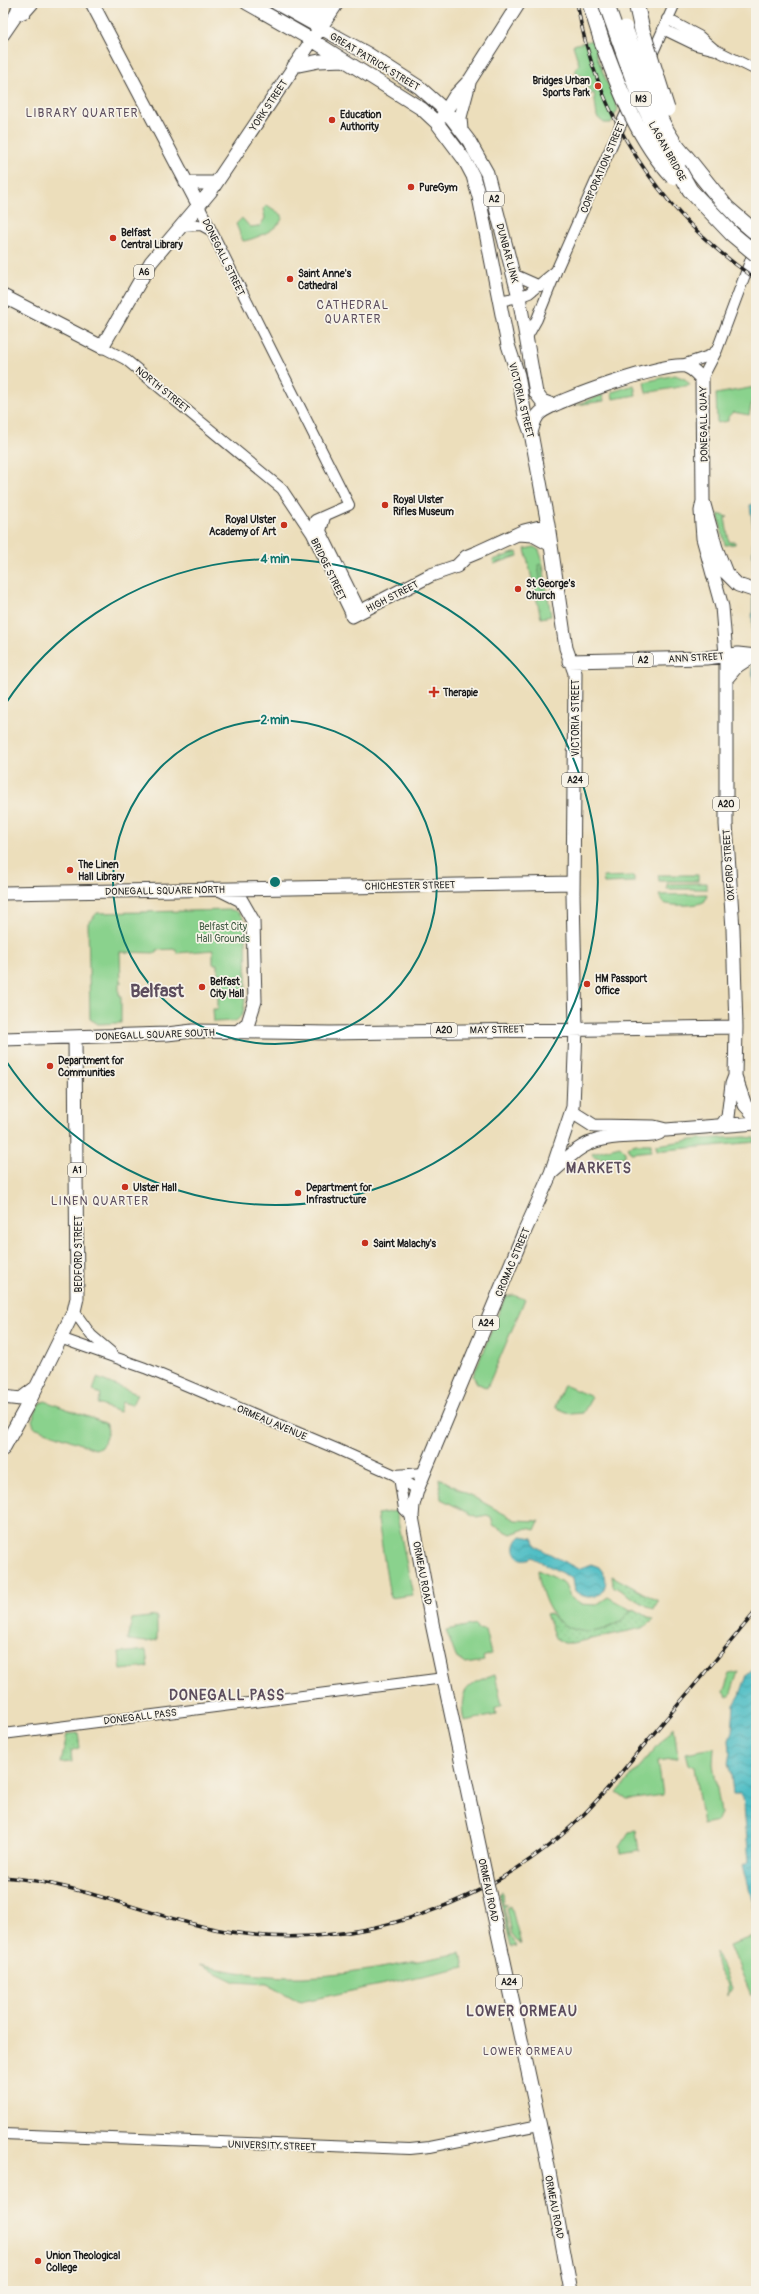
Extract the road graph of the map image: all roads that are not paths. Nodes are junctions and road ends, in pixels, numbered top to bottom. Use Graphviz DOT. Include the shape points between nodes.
graph roads {
  1 [pos="32,3"];
  2 [pos="248,3"];
  3 [pos="276,3"];
  4 [pos="337,3"];
  5 [pos="519,3"];
  6 [pos="590,3"];
  7 [pos="606,3"];
  8 [pos="616,3"];
  9 [pos="636,3"];
  10 [pos="675,3"];
  11 [pos="92,6"];
  12 [pos="18,9"];
  13 [pos="291,12"];
  14 [pos="665,24"];
  15 [pos="320,28"];
  16 [pos="3,34"];
  17 [pos="312,40"];
  18 [pos="343,60"];
  19 [pos="294,66"];
  20 [pos="756,70"];
  21 [pos="470,80"];
  22 [pos="419,87"];
  23 [pos="446,111"];
  24 [pos="437,123"];
  25 [pos="461,130"];
  26 [pos="687,158"];
  27 [pos="186,183"];
  28 [pos="216,183"];
  29 [pos="690,190"];
  30 [pos="199,206"];
  31 [pos="182,226"];
  32 [pos="210,230"];
  33 [pos="756,233"];
  34 [pos="756,246"];
  35 [pos="756,254"];
  36 [pos="556,271"];
  37 [pos="513,274"];
  38 [pos="540,286"];
  39 [pos="3,296"];
  40 [pos="509,299"];
  41 [pos="527,337"];
  42 [pos="508,345"];
  43 [pos="102,347"];
  44 [pos="717,350"];
  45 [pos="712,360"];
  46 [pos="679,366"];
  47 [pos="518,375"];
  48 [pos="702,379"];
  49 [pos="554,405"];
  50 [pos="703,423"];
  51 [pos="531,433"];
  52 [pos="704,501"];
  53 [pos="300,514"];
  54 [pos="321,520"];
  55 [pos="552,526"];
  56 [pos="312,534"];
  57 [pos="518,534"];
  58 [pos="533,535"];
  59 [pos="551,545"];
  60 [pos="753,591"];
  61 [pos="357,614"];
  62 [pos="722,656"];
  63 [pos="753,656"];
  64 [pos="569,660"];
  65 [pos="726,679"];
  66 [pos="573,883"];
  67 [pos="248,888"];
  68 [pos="219,889"];
  69 [pos="3,893"];
  70 [pos="736,1027"];
  71 [pos="576,1028"];
  72 [pos="236,1033"];
  73 [pos="259,1033"];
  74 [pos="75,1037"];
  75 [pos="3,1039"];
  76 [pos="735,1076"];
  77 [pos="572,1111"];
  78 [pos="756,1117"];
  79 [pos="756,1123"];
  80 [pos="722,1125"];
  81 [pos="666,1130"];
  82 [pos="551,1173"];
  83 [pos="74,1311"];
  84 [pos="60,1338"];
  85 [pos="124,1360"];
  86 [pos="34,1388"];
  87 [pos="4,1397"];
  88 [pos="18,1419"];
  89 [pos="3,1449"];
  90 [pos="424,1473"];
  91 [pos="397,1476"];
  92 [pos="417,1490"];
  93 [pos="412,1517"];
  94 [pos="444,1678"];
  95 [pos="3,1734"];
  96 [pos="539,2125"];
  97 [pos="3,2134"];
  98 [pos="571,2291"];
  1 -- 12 [label="main road" via="25,11"];
  2 -- 17 [label="main road, GREAT PATRICK STREET"];
  3 -- 13 [label="main road, GREAT PATRICK STREET"];
  4 -- 13 [label="main road" via="319,13"];
  4 -- 15 [label="main road, YORK STREET"];
  5 -- 21 [label="main road"];
  6 -- 29 [label="highway, M3, bridge" via="620,90 642,133 672,176"];
  7 -- 29 [label="highway, LAGAN BRIDGE / M3, bridge" via="638,93"];
  8 -- 26 [label="highway, LAGAN BRIDGE / M3, bridge" via="660,117 674,144"];
  9 -- 26 [label="highway, M3, bridge" via="659,86"];
  10 -- 14 [label="street, CORPORATION STREET"];
  11 -- 27 [label="main road, DONEGALL STREET"];
  12 -- 16 [label="main road"];
  13 -- 15 [label="main road, GREAT PATRICK STREET"];
  14 -- 20 [label="street" via="696,45 716,50"];
  14 -- 36 [label="street, CORPORATION STREET"];
  15 -- 17 [label="main road, YORK STREET"];
  15 -- 22 [label="main road, GREAT PATRICK STREET / A2"];
  17 -- 18 [label="main road, GREAT PATRICK STREET / A2"];
  17 -- 19 [label="main road, YORK STREET"];
  18 -- 19 [label="main road"];
  18 -- 24 [label="main road, GREAT PATRICK STREET / A2" via="407,98"];
  19 -- 28 [label="main road, YORK STREET"];
  21 -- 23 [label="main road" via="455,96"];
  21 -- 25 [label="main road" via="460,117"];
  22 -- 23 [label="main road, GREAT PATRICK STREET / A2"];
  22 -- 24 [label="main road" via="434,108"];
  23 -- 24 [label="main road"];
  23 -- 25 [label="main road, DUNBAR LINK / A2"];
  24 -- 40 [label="main road, DUNBAR LINK / A2" via="464,159 474,180"];
  25 -- 37 [label="main road, DUNBAR LINK / A2" via="487,173"];
  26 -- 33 [label="highway, LAGAN BRIDGE / M3" via="727,208"];
  27 -- 28 [label="main road"];
  27 -- 30 [label="main road, DONEGALL STREET"];
  28 -- 30 [label="main road, YORK STREET"];
  29 -- 35 [label="highway, LAGAN BRIDGE / M3, bridge" via="732,234"];
  30 -- 31 [label="main road, A6"];
  30 -- 32 [label="street, DONEGALL STREET"];
  31 -- 32 [label="street" via="201,225"];
  31 -- 43 [label="main road, A6" via="158,252 140,278"];
  32 -- 54 [label="street, DONEGALL STREET" via="349,505"];
  34 -- 44 [label="street, DONEGALL QUAY"];
  36 -- 38 [label="street, CORPORATION STREET"];
  36 -- 41 [label="street"];
  37 -- 38 [label="street"];
  37 -- 40 [label="main road, DUNBAR LINK / A2"];
  38 -- 40 [label="street, CORPORATION STREET"];
  39 -- 43 [label="main road, NORTH STREET"];
  40 -- 41 [label="main road, DUNBAR LINK / A2"];
  40 -- 42 [label="main road, DUNBAR LINK / A2"];
  40 -- 47 [label="main road" via="519,363"];
  41 -- 49 [label="main road, VICTORIA STREET / A2" via="536,393 542,401"];
  42 -- 47 [label="main road, VICTORIA STREET / A2"];
  43 -- 53 [label="street, NORTH STREET" via="125,359 240,452 288,495"];
  44 -- 45 [label="street, DONEGALL QUAY"];
  44 -- 46 [label="street" via="709,356"];
  45 -- 48 [label="street, DONEGALL QUAY"];
  45 -- 50 [label="street"];
  46 -- 48 [label="main road" via="691,369"];
  46 -- 49 [label="main road" via="609,384"];
  47 -- 51 [label="main road, VICTORIA STREET / A2" via="525,416"];
  48 -- 50 [label="main road, DONEGALL QUAY"];
  49 -- 51 [label="main road" via="538,415"];
  50 -- 52 [label="main road, DONEGALL QUAY"];
  51 -- 55 [label="main road, VICTORIA STREET / A2"];
  52 -- 60 [label="main road, DONEGALL QUAY" via="716,548 726,573 734,583"];
  52 -- 62 [label="main road, DONEGALL QUAY" via="701,511 703,538 722,607"];
  53 -- 54 [label="street"];
  53 -- 56 [label="street, NORTH STREET"];
  54 -- 56 [label="street, BRIDGE STREET"];
  54 -- 61 [label="street, BRIDGE STREET" via="322,534"];
  55 -- 57 [label="main road, HIGH STREET"];
  55 -- 58 [label="main road"];
  55 -- 59 [label="main road, VICTORIA STREET / A2"];
  56 -- 61 [label="street, BRIDGE STREET"];
  57 -- 58 [label="main road, HIGH STREET"];
  57 -- 61 [label="main road, HIGH STREET" via="456,559 432,575"];
  58 -- 59 [label="main road, HIGH STREET"];
  59 -- 64 [label="main road, VICTORIA STREET / A2"];
  62 -- 63 [label="main road, ANN STREET / A2"];
  62 -- 64 [label="main road, ANN STREET / A2" via="593,662"];
  62 -- 65 [label="main road, OXFORD STREET / A20"];
  63 -- 65 [label="main road" via="736,666"];
  64 -- 66 [label="main road, VICTORIA STREET / A24" via="575,674"];
  65 -- 70 [label="main road, OXFORD STREET / A20" via="726,824"];
  66 -- 67 [label="main road, CHICHESTER STREET"];
  66 -- 71 [label="main road, VICTORIA STREET / A24"];
  67 -- 68 [label="main road, DONEGALL SQUARE NORTH"];
  68 -- 69 [label="main road, DONEGALL SQUARE NORTH"];
  68 -- 72 [label="main road" via="241,900 253,921 255,1001 248,1023"];
  70 -- 71 [label="main road, MAY STREET / A20"];
  70 -- 76 [label="main road, OXFORD STREET / A20"];
  71 -- 73 [label="main road, MAY STREET / A20"];
  71 -- 77 [label="main road, CROMAC STREET / A24"];
  72 -- 73 [label="main road, DONEGALL SQUARE SOUTH / A20"];
  72 -- 74 [label="main road, DONEGALL SQUARE SOUTH" via="193,1031"];
  74 -- 75 [label="main road, DONEGALL SQUARE SOUTH"];
  74 -- 83 [label="main road, BEDFORD STREET / A1" via="78,1291"];
  76 -- 78 [label="main road, OXFORD STREET / A20" via="745,1105"];
  76 -- 80 [label="main road, OXFORD STREET / A20" via="728,1117"];
  77 -- 81 [label="main road" via="590,1125"];
  77 -- 82 [label="main road, CROMAC STREET / A24"];
  79 -- 80 [label="main road"];
  80 -- 81 [label="main road"];
  81 -- 82 [label="main road" via="653,1135 603,1138 577,1150"];
  82 -- 90 [label="main road, CROMAC STREET / A24"];
  83 -- 84 [label="main road, BEDFORD STREET / A1"];
  83 -- 85 [label="street, ORMEAU AVENUE" via="91,1335"];
  84 -- 85 [label="street, ORMEAU AVENUE"];
  84 -- 86 [label="main road, BEDFORD STREET / A1"];
  85 -- 91 [label="street, ORMEAU AVENUE"];
  86 -- 87 [label="main road, A1" via="21,1399"];
  86 -- 88 [label="main road, A1"];
  87 -- 88 [label="main road, A1" via="16,1407"];
  88 -- 89 [label="main road, A1"];
  90 -- 91 [label="street"];
  90 -- 92 [label="main road, CROMAC STREET / A24"];
  91 -- 92 [label="street, ORMEAU AVENUE"];
  91 -- 93 [label="street" via="404,1509"];
  92 -- 93 [label="main road, ORMEAU ROAD / A24" via="412,1505"];
  93 -- 94 [label="main road, ORMEAU ROAD / A24"];
  94 -- 95 [label="street, DONEGALL PASS"];
  94 -- 96 [label="main road, ORMEAU ROAD / A24, bridge"];
  96 -- 97 [label="street, UNIVERSITY STREET" via="430,2148 410,2149"];
  96 -- 98 [label="main road, ORMEAU ROAD / A24"];
}
